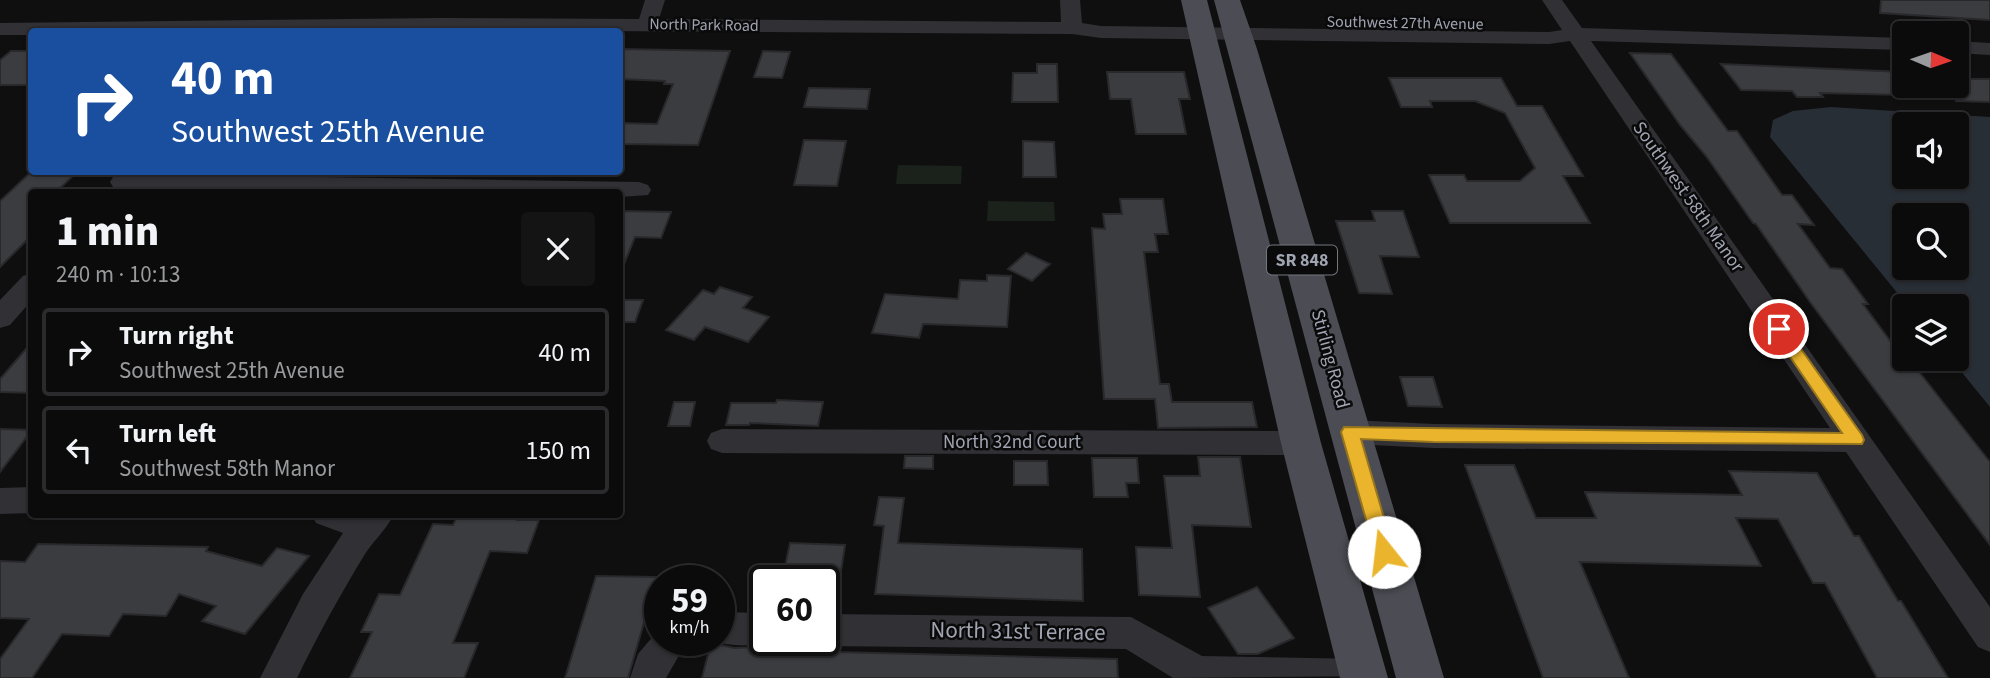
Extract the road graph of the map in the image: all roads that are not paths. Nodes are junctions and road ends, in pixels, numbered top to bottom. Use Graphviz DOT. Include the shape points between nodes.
graph roads {
  1 [pos="454,0"];
  2 [pos="655,0"];
  3 [pos="1070,0"];
  4 [pos="1552,0"];
  5 [pos="1216,18"];
  6 [pos="1452,23"];
  7 [pos="440,24"];
  8 [pos="647,24"];
  9 [pos="298,28"];
  10 [pos="1072,28"];
  11 [pos="0,29"];
  12 [pos="28,29"];
  13 [pos="1575,34"];
  14 [pos="1430,37"];
  15 [pos="1892,44"];
  16 [pos="1969,48"];
  17 [pos="1990,49"];
  18 [pos="122,182"];
  19 [pos="326,189"];
  20 [pos="623,190"];
  21 [pos="639,190"];
  22 [pos="28,286"];
  23 [pos="0,318"];
  24 [pos="1285,373"];
  25 [pos="1350,432"];
  26 [pos="1856,440"];
  27 [pos="722,441"];
  28 [pos="1301,443"];
  29 [pos="0,500"];
  30 [pos="28,500"];
  31 [pos="1369,500"];
  32 [pos="371,520"];
  33 [pos="840,629"];
  34 [pos="1990,636"];
  35 [pos="659,656"];
  36 [pos="1200,676"];
  37 [pos="1364,677"];
  38 [pos="278,678"];
  39 [pos="648,678"];
  40 [pos="1420,678"];
  1 -- 7 [label="street"];
  2 -- 8 [label="street"];
  3 -- 10 [label="street"];
  4 -- 13 [label="street, Southwest 58th Manor"];
  5 -- 6 [label="street, Southwest 27th Avenue"];
  5 -- 10 [label="street, North Park Road" via="1101,32"];
  5 -- 14 [label="street, Southwest 27th Avenue"];
  5 -- 24 [label="main road, SR 848"];
  5 -- 25 [label="main road, Stirling Road / SR 848"];
  6 -- 13 [label="street, Southwest 27th Avenue" via="1540,24"];
  6 -- 14 [label="street" via="1452,29"];
  7 -- 8 [label="street, North Park Road"];
  7 -- 9 [label="street, North Park Road"];
  8 -- 10 [label="street, North Park Road"];
  11 -- 12 [label="street, North Park Road"];
  13 -- 14 [label="street, Southwest 27th Avenue"];
  13 -- 15 [label="street, Southwest 27th Avenue"];
  13 -- 26 [label="street, Southwest 58th Manor"];
  16 -- 17 [label="street"];
  18 -- 19 [label="street"];
  20 -- 21 [label="street"];
  22 -- 23 [label="street"];
  24 -- 25 [label="main road" via="1335,424"];
  24 -- 28 [label="main road, SR 848"];
  25 -- 26 [label="street"];
  25 -- 31 [label="main road, Stirling Road / SR 848"];
  26 -- 34 [label="street, Southwest 58th Manor"];
  27 -- 28 [label="street, North 32nd Court"];
  28 -- 31 [label="main road" via="1341,468"];
  28 -- 37 [label="main road, SR 848"];
  29 -- 30 [label="street"];
  31 -- 40 [label="main road, Stirling Road / SR 848"];
  32 -- 38 [label="street" via="315,605"];
  33 -- 36 [label="street, North 31st Terrace" via="1131,633"];
  35 -- 39 [label="street"];
  36 -- 37 [label="street, North 31st Terrace"];
}
